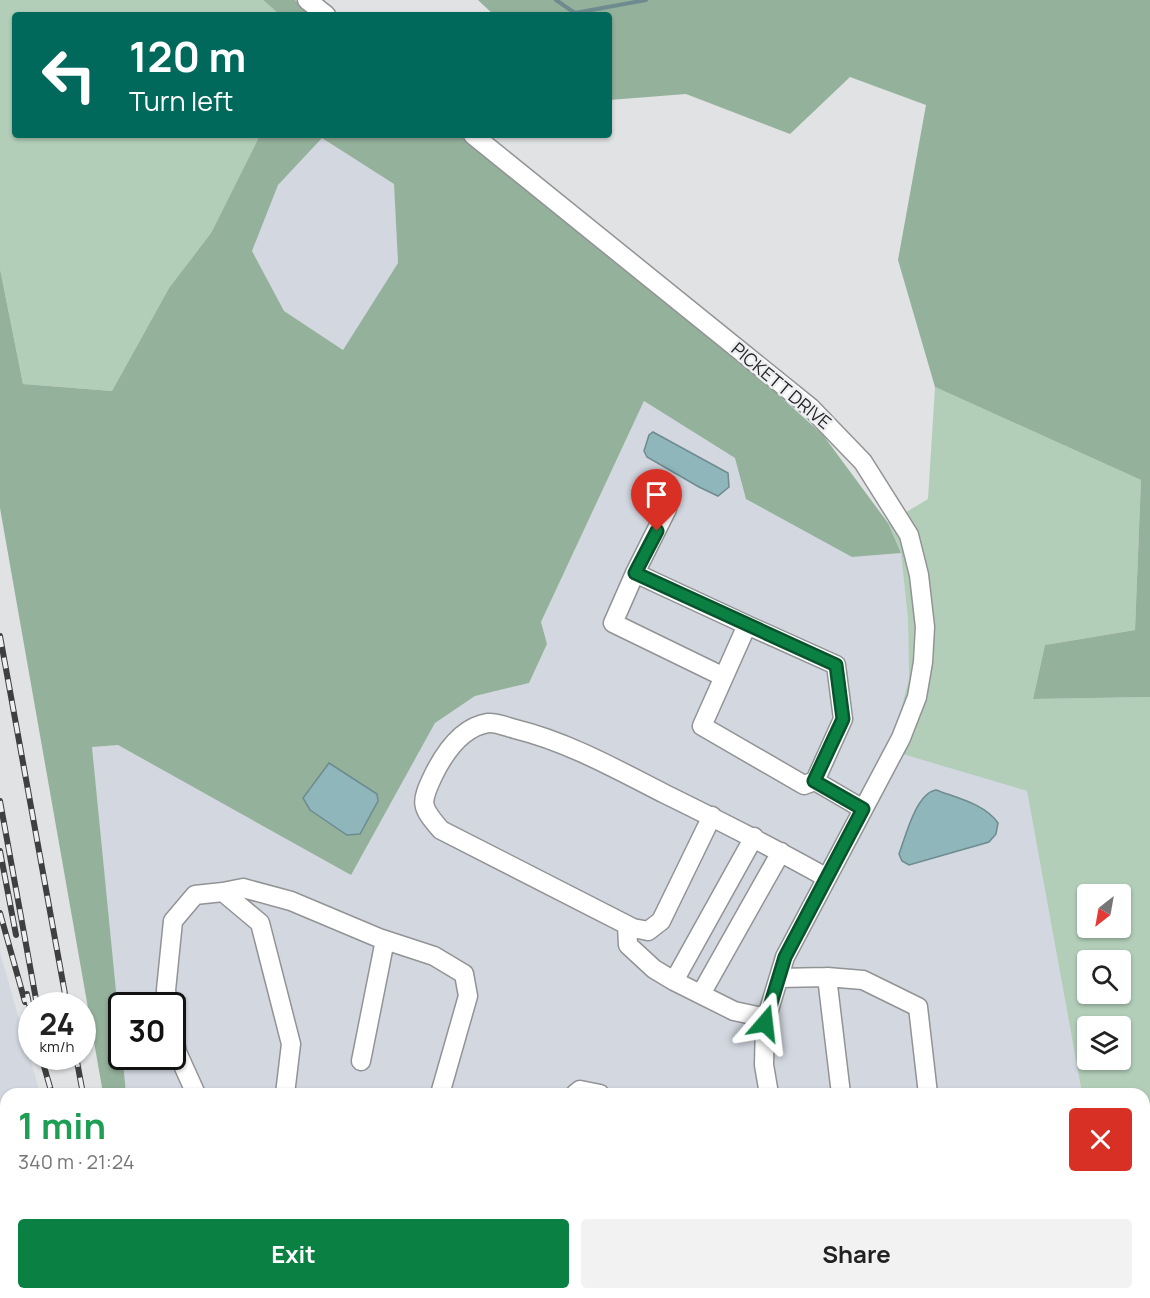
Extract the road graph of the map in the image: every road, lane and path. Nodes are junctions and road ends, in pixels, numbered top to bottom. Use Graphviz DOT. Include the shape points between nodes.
graph roads {
  1 [pos="307,0"];
  2 [pos="322,12"];
  3 [pos="477,138"];
  4 [pos="667,509"];
  5 [pos="635,573"];
  6 [pos="747,625"];
  7 [pos="724,676"];
  8 [pos="814,781"];
  9 [pos="863,809"];
  10 [pos="712,816"];
  11 [pos="754,837"];
  12 [pos="781,852"];
  13 [pos="827,878"];
  14 [pos="223,892"];
  15 [pos="627,925"];
  16 [pos="385,940"];
  17 [pos="827,977"];
  18 [pos="779,978"];
  19 [pos="674,981"];
  20 [pos="166,992"];
  21 [pos="701,994"];
  22 [pos="766,1018"];
  23 [pos="361,1061"];
  24 [pos="185,1070"];
  25 [pos="193,1088"];
  26 [pos="286,1088"];
  27 [pos="442,1088"];
  28 [pos="768,1088"];
  29 [pos="840,1088"];
  30 [pos="927,1088"];
  1 -- 2 [label="street"];
  3 -- 9 [label="street, PICKETT DRIVE" via="811,408 862,462 909,535 925,627 923,662 917,697 901,738"];
  4 -- 5 [label="street"];
  5 -- 6 [label="street"];
  5 -- 7 [label="street" via="613,623"];
  6 -- 7 [label="street"];
  6 -- 8 [label="street" via="836,665 843,719"];
  7 -- 8 [label="street" via="702,726 804,784"];
  8 -- 9 [label="street"];
  9 -- 13 [label="street, PICKETT DRIVE"];
  10 -- 11 [label="street"];
  10 -- 15 [label="street" via="661,921 648,931"];
  10 -- 15 [label="street" via="537,734 491,723 472,726 458,739 435,771 424,797 425,811 441,830"];
  11 -- 12 [label="street"];
  11 -- 19 [label="street"];
  12 -- 13 [label="street"];
  12 -- 21 [label="street"];
  13 -- 18 [label="street, PICKETT DRIVE" via="785,957"];
  14 -- 16 [label="street" via="243,888 281,898"];
  14 -- 20 [label="street" via="195,895 173,921"];
  14 -- 26 [label="street" via="260,923 291,1044"];
  15 -- 19 [label="street" via="628,945 634,953"];
  16 -- 23 [label="street"];
  16 -- 27 [label="street" via="434,956 464,974 468,996"];
  17 -- 18 [label="street"];
  17 -- 29 [label="street"];
  17 -- 30 [label="street" via="863,980 918,1007"];
  18 -- 22 [label="street, PICKETT DRIVE"];
  19 -- 21 [label="street"];
  21 -- 22 [label="street" via="734,1011"];
  22 -- 28 [label="street, PICKETT DRIVE" via="764,1065"];
  24 -- 25 [label="street"];
}
